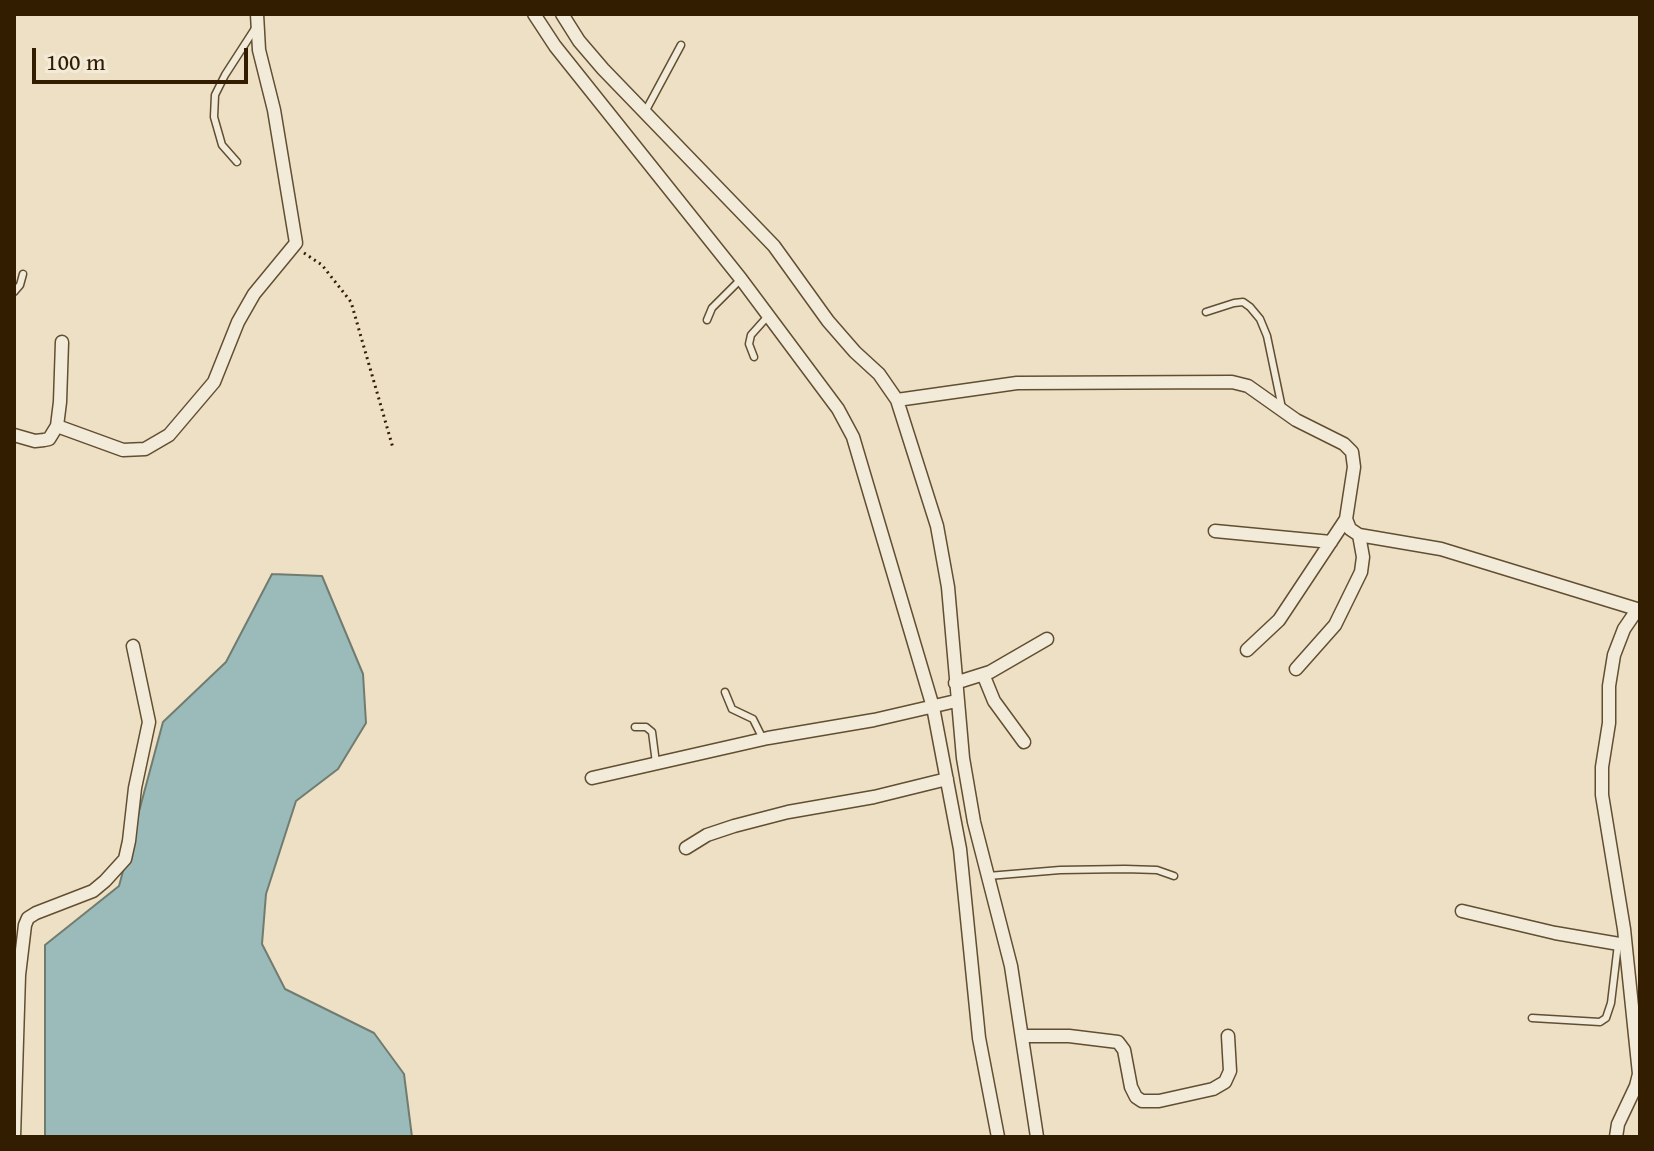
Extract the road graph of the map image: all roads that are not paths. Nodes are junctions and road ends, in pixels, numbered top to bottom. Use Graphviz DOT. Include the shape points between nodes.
graph roads {
  1 [pos="534,14"];
  2 [pos="562,14"];
  3 [pos="258,19"];
  4 [pos="681,45"];
  5 [pos="645,112"];
  6 [pos="237,162"];
  7 [pos="23,274"];
  8 [pos="741,279"];
  9 [pos="14,292"];
  10 [pos="1206,312"];
  11 [pos="768,316"];
  12 [pos="707,320"];
  13 [pos="62,342"];
  14 [pos="754,357"];
  15 [pos="897,400"];
  16 [pos="1283,411"];
  17 [pos="57,426"];
  18 [pos="14,435"];
  19 [pos="1346,519"];
  20 [pos="1215,531"];
  21 [pos="1359,535"];
  22 [pos="1331,542"];
  23 [pos="1637,616"];
  24 [pos="1047,639"];
  25 [pos="133,646"];
  26 [pos="1247,650"];
  27 [pos="1296,669"];
  28 [pos="983,674"];
  29 [pos="955,683"];
  30 [pos="725,692"];
  31 [pos="944,704"];
  32 [pos="635,727"];
  33 [pos="763,739"];
  34 [pos="1024,742"];
  35 [pos="656,763"];
  36 [pos="592,778"];
  37 [pos="947,779"];
  38 [pos="686,848"];
  39 [pos="988,876"];
  40 [pos="1174,876"];
  41 [pos="1462,911"];
  42 [pos="1622,944"];
  43 [pos="1532,1018"];
  44 [pos="1023,1036"];
  45 [pos="1228,1036"];
  46 [pos="14,1137"];
  47 [pos="998,1137"];
  48 [pos="1037,1137"];
  49 [pos="1616,1137"];
  1 -- 8 [label="street"];
  2 -- 5 [label="street" via="579,41"];
  3 -- 6 [label="lane" via="215,95 214,117 222,145"];
  3 -- 17 [label="street" via="259,50 297,236 294,247 254,294 214,382 169,435 134,451"];
  4 -- 5 [label="lane"];
  5 -- 15 [label="street" via="774,246 828,321"];
  7 -- 9 [label="lane"];
  8 -- 11 [label="street"];
  8 -- 12 [label="lane"];
  10 -- 16 [label="lane" via="1243,302 1260,319"];
  11 -- 14 [label="lane" via="751,335"];
  11 -- 31 [label="street" via="853,437"];
  13 -- 17 [label="street"];
  15 -- 16 [label="street" via="1017,383 1232,382 1248,386"];
  15 -- 29 [label="street" via="937,526"];
  16 -- 19 [label="street" via="1352,452"];
  17 -- 18 [label="street" via="49,439"];
  19 -- 21 [label="street"];
  19 -- 22 [label="street"];
  20 -- 22 [label="street"];
  21 -- 23 [label="street" via="1441,549"];
  21 -- 27 [label="street" via="1361,572 1335,625"];
  22 -- 26 [label="street" via="1279,620"];
  23 -- 42 [label="street" via="1614,655 1602,767"];
  24 -- 28 [label="street"];
  25 -- 46 [label="street" via="149,722 125,859 93,891 36,913 25,925"];
  28 -- 29 [label="street"];
  28 -- 34 [label="street" via="994,701"];
  29 -- 31 [label="street"];
  30 -- 33 [label="lane" via="732,709 753,719"];
  31 -- 33 [label="street"];
  31 -- 37 [label="street"];
  31 -- 39 [label="street"];
  32 -- 35 [label="lane" via="652,732"];
  33 -- 35 [label="street"];
  35 -- 36 [label="street"];
  37 -- 38 [label="street" via="734,826"];
  37 -- 47 [label="street" via="960,849 979,1038"];
  39 -- 40 [label="lane" via="1125,869"];
  39 -- 44 [label="street"];
  41 -- 42 [label="street"];
  42 -- 43 [label="lane" via="1606,1018"];
  42 -- 49 [label="street" via="1639,1074"];
  44 -- 45 [label="street" via="1118,1042 1131,1087 1142,1101 1213,1089 1225,1082 1230,1071"];
  44 -- 48 [label="street"];
}
